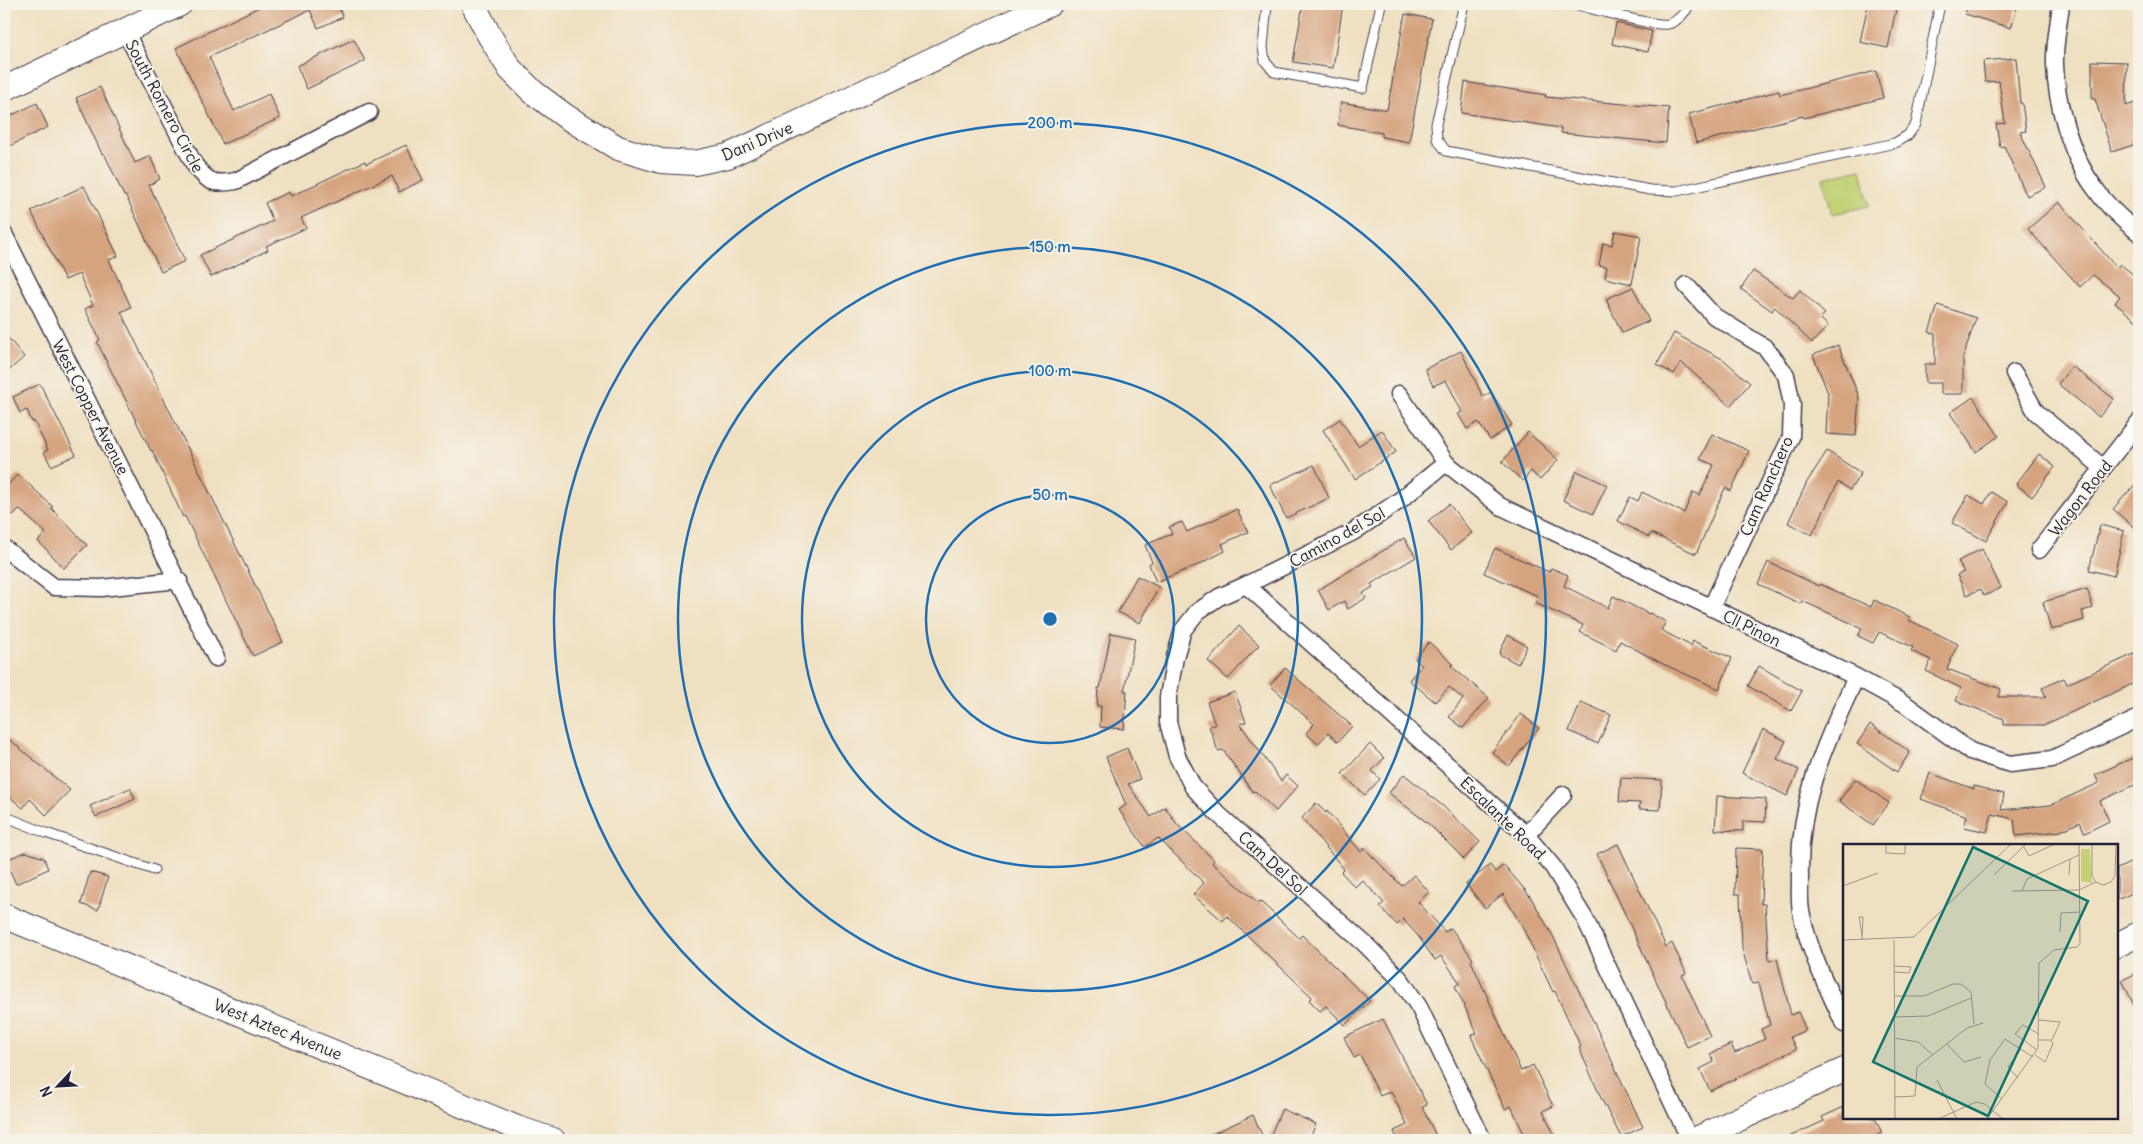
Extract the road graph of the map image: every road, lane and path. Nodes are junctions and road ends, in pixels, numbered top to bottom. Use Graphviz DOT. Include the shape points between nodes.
graph roads {
  1 [pos="180,4"];
  2 [pos="474,4"];
  3 [pos="1050,4"];
  4 [pos="1267,4"];
  5 [pos="1381,4"];
  6 [pos="1464,4"];
  7 [pos="1573,4"];
  8 [pos="1690,4"];
  9 [pos="1940,4"];
  10 [pos="2061,4"];
  11 [pos="125,31"];
  12 [pos="4,89"];
  13 [pos="369,112"];
  14 [pos="2139,233"];
  15 [pos="4,234"];
  16 [pos="1686,285"];
  17 [pos="2014,373"];
  18 [pos="1400,394"];
  19 [pos="2139,422"];
  20 [pos="1446,463"];
  21 [pos="2103,468"];
  22 [pos="4,548"];
  23 [pos="2039,550"];
  24 [pos="179,580"];
  25 [pos="1246,585"];
  26 [pos="1711,608"];
  27 [pos="216,658"];
  28 [pos="1856,677"];
  29 [pos="2139,718"];
  30 [pos="1563,795"];
  31 [pos="4,816"];
  32 [pos="1526,835"];
  33 [pos="154,870"];
  34 [pos="4,916"];
  35 [pos="2139,934"];
  36 [pos="2118,944"];
  37 [pos="1843,1022"];
  38 [pos="1843,1070"];
  39 [pos="553,1140"];
  40 [pos="1483,1140"];
  41 [pos="1692,1140"];
  1 -- 11 [label="street"];
  2 -- 3 [label="street, Dani Drive" via="510,70 564,116 618,148 661,161 695,163 728,156 760,142"];
  4 -- 5 [label="lane" via="1263,47 1265,61 1274,72 1364,88"];
  6 -- 9 [label="lane" via="1436,124 1437,139 1446,151 1650,190 1677,191 1895,143 1908,135 1916,124"];
  7 -- 8 [label="lane" via="1667,24 1679,18"];
  10 -- 14 [label="street" via="2055,64 2061,107 2075,152 2093,187 2124,222"];
  11 -- 12 [label="street"];
  11 -- 13 [label="street, South Romero Circle" via="194,164 205,179 212,182 236,181"];
  15 -- 24 [label="street, West Copper Avenue"];
  16 -- 26 [label="street, Cam Ranchero" via="1714,316 1766,348 1786,375 1792,404 1791,437"];
  17 -- 21 [label="street" via="2036,412"];
  18 -- 20 [label="street, Cll Pinon"];
  19 -- 21 [label="street, Wagon Road"];
  20 -- 25 [label="street, Camino del Sol" via="1400,501 1353,532"];
  20 -- 26 [label="street, Cll Pinon" via="1500,506"];
  21 -- 23 [label="street, Wagon Road"];
  22 -- 24 [label="street" via="54,587 101,588"];
  24 -- 27 [label="street, West Copper Avenue"];
  25 -- 32 [label="street, Escalante Road"];
  25 -- 40 [label="street, Cam Del Sol" via="1219,597 1197,612 1183,630 1168,697 1168,722 1176,756 1193,787 1218,814 1401,980 1419,1007"];
  26 -- 28 [label="street, Cll Pinon"];
  28 -- 29 [label="street, Cll Pinon" via="1905,704 1970,750 2010,764 2052,759"];
  28 -- 37 [label="street" via="1819,758 1805,805 1799,850 1801,910 1818,966"];
  30 -- 32 [label="street"];
  31 -- 33 [label="lane" via="46,834"];
  32 -- 41 [label="street, Escalante Road" via="1553,867 1585,919"];
  34 -- 39 [label="street, West Aztec Avenue"];
  35 -- 36 [label="street"];
  38 -- 41 [label="street"];
}
